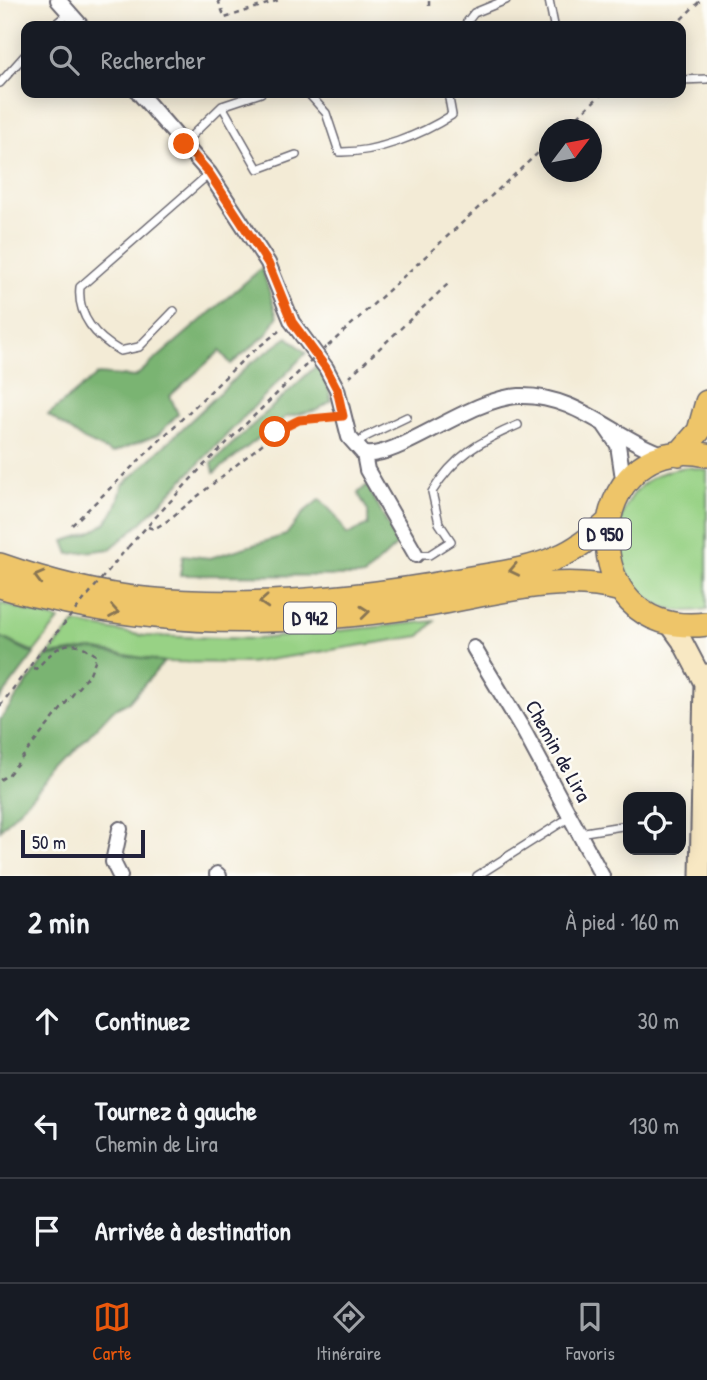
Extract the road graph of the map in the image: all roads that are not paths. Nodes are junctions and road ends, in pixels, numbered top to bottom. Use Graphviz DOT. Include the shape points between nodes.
graph roads {
  1 [pos="58,0"];
  2 [pos="506,0"];
  3 [pos="549,0"];
  4 [pos="69,13"];
  5 [pos="60,21"];
  6 [pos="76,21"];
  7 [pos="468,21"];
  8 [pos="553,21"];
  9 [pos="21,60"];
  10 [pos="707,79"];
  11 [pos="686,80"];
  12 [pos="0,83"];
  13 [pos="143,98"];
  14 [pos="246,98"];
  15 [pos="312,98"];
  16 [pos="449,98"];
  17 [pos="222,106"];
  18 [pos="184,144"];
  19 [pos="296,155"];
  20 [pos="209,173"];
  21 [pos="174,311"];
  22 [pos="707,402"];
  23 [pos="407,417"];
  24 [pos="518,425"];
  25 [pos="604,425"];
  26 [pos="360,451"];
  27 [pos="673,455"];
  28 [pos="707,455"];
  29 [pos="624,485"];
  30 [pos="606,524"];
  31 [pos="416,555"];
  32 [pos="0,565"];
  33 [pos="0,586"];
  34 [pos="621,590"];
  35 [pos="669,624"];
  36 [pos="707,624"];
  37 [pos="474,648"];
  38 [pos="706,679"];
  39 [pos="706,714"];
  40 [pos="704,800"];
  41 [pos="570,817"];
  42 [pos="623,826"];
  43 [pos="120,829"];
  44 [pos="579,833"];
  45 [pos="120,876"];
  46 [pos="477,876"];
  47 [pos="602,876"];
  48 [pos="700,876"];
  1 -- 4 [label="street"];
  2 -- 7 [label="lane" via="474,13"];
  3 -- 8 [label="lane"];
  4 -- 5 [label="lane"];
  4 -- 6 [label="street"];
  9 -- 12 [label="lane"];
  10 -- 11 [label="lane"];
  13 -- 18 [label="street"];
  14 -- 17 [label="lane"];
  15 -- 16 [label="lane" via="326,113 339,152 361,152 436,125 452,115"];
  17 -- 18 [label="lane"];
  17 -- 19 [label="lane" via="258,169"];
  18 -- 20 [label="street"];
  20 -- 21 [label="lane" via="80,287 78,302 84,318 105,342 120,351 139,347"];
  20 -- 26 [label="street" via="268,263 292,322 326,368"];
  22 -- 27 [label="main road, D 950" via="699,431"];
  23 -- 26 [label="lane" via="365,437"];
  24 -- 31 [label="lane" via="462,453 445,471 432,492 439,523 450,541 429,555"];
  25 -- 26 [label="street" via="566,402 518,396 468,410 382,453"];
  25 -- 27 [label="street" via="648,450"];
  25 -- 29 [label="street" via="618,445"];
  26 -- 31 [label="street"];
  27 -- 28 [label="main road"];
  27 -- 29 [label="main road, D 950" via="643,467"];
  29 -- 30 [label="main road, D 950"];
  30 -- 32 [label="main road, D 942, one-way" via="577,546 538,565 335,598 244,604 143,599 79,588"];
  30 -- 34 [label="main road, D 950" via="607,559"];
  33 -- 34 [label="main road, D 942, one-way" via="145,617 208,622 296,620 406,608 552,584 588,583"];
  34 -- 35 [label="main road, D 950" via="634,605"];
  35 -- 36 [label="main road, D 950"];
  35 -- 38 [label="main road"];
  37 -- 41 [label="street, Chemin de Lira"];
  38 -- 39 [label="main road"];
  39 -- 40 [label="main road"];
  40 -- 48 [label="main road"];
  41 -- 44 [label="street, Chemin de Lira"];
  41 -- 46 [label="lane"];
  42 -- 44 [label="lane"];
  43 -- 45 [label="street" via="113,862"];
  44 -- 47 [label="street, Chemin de Lira"];
}
